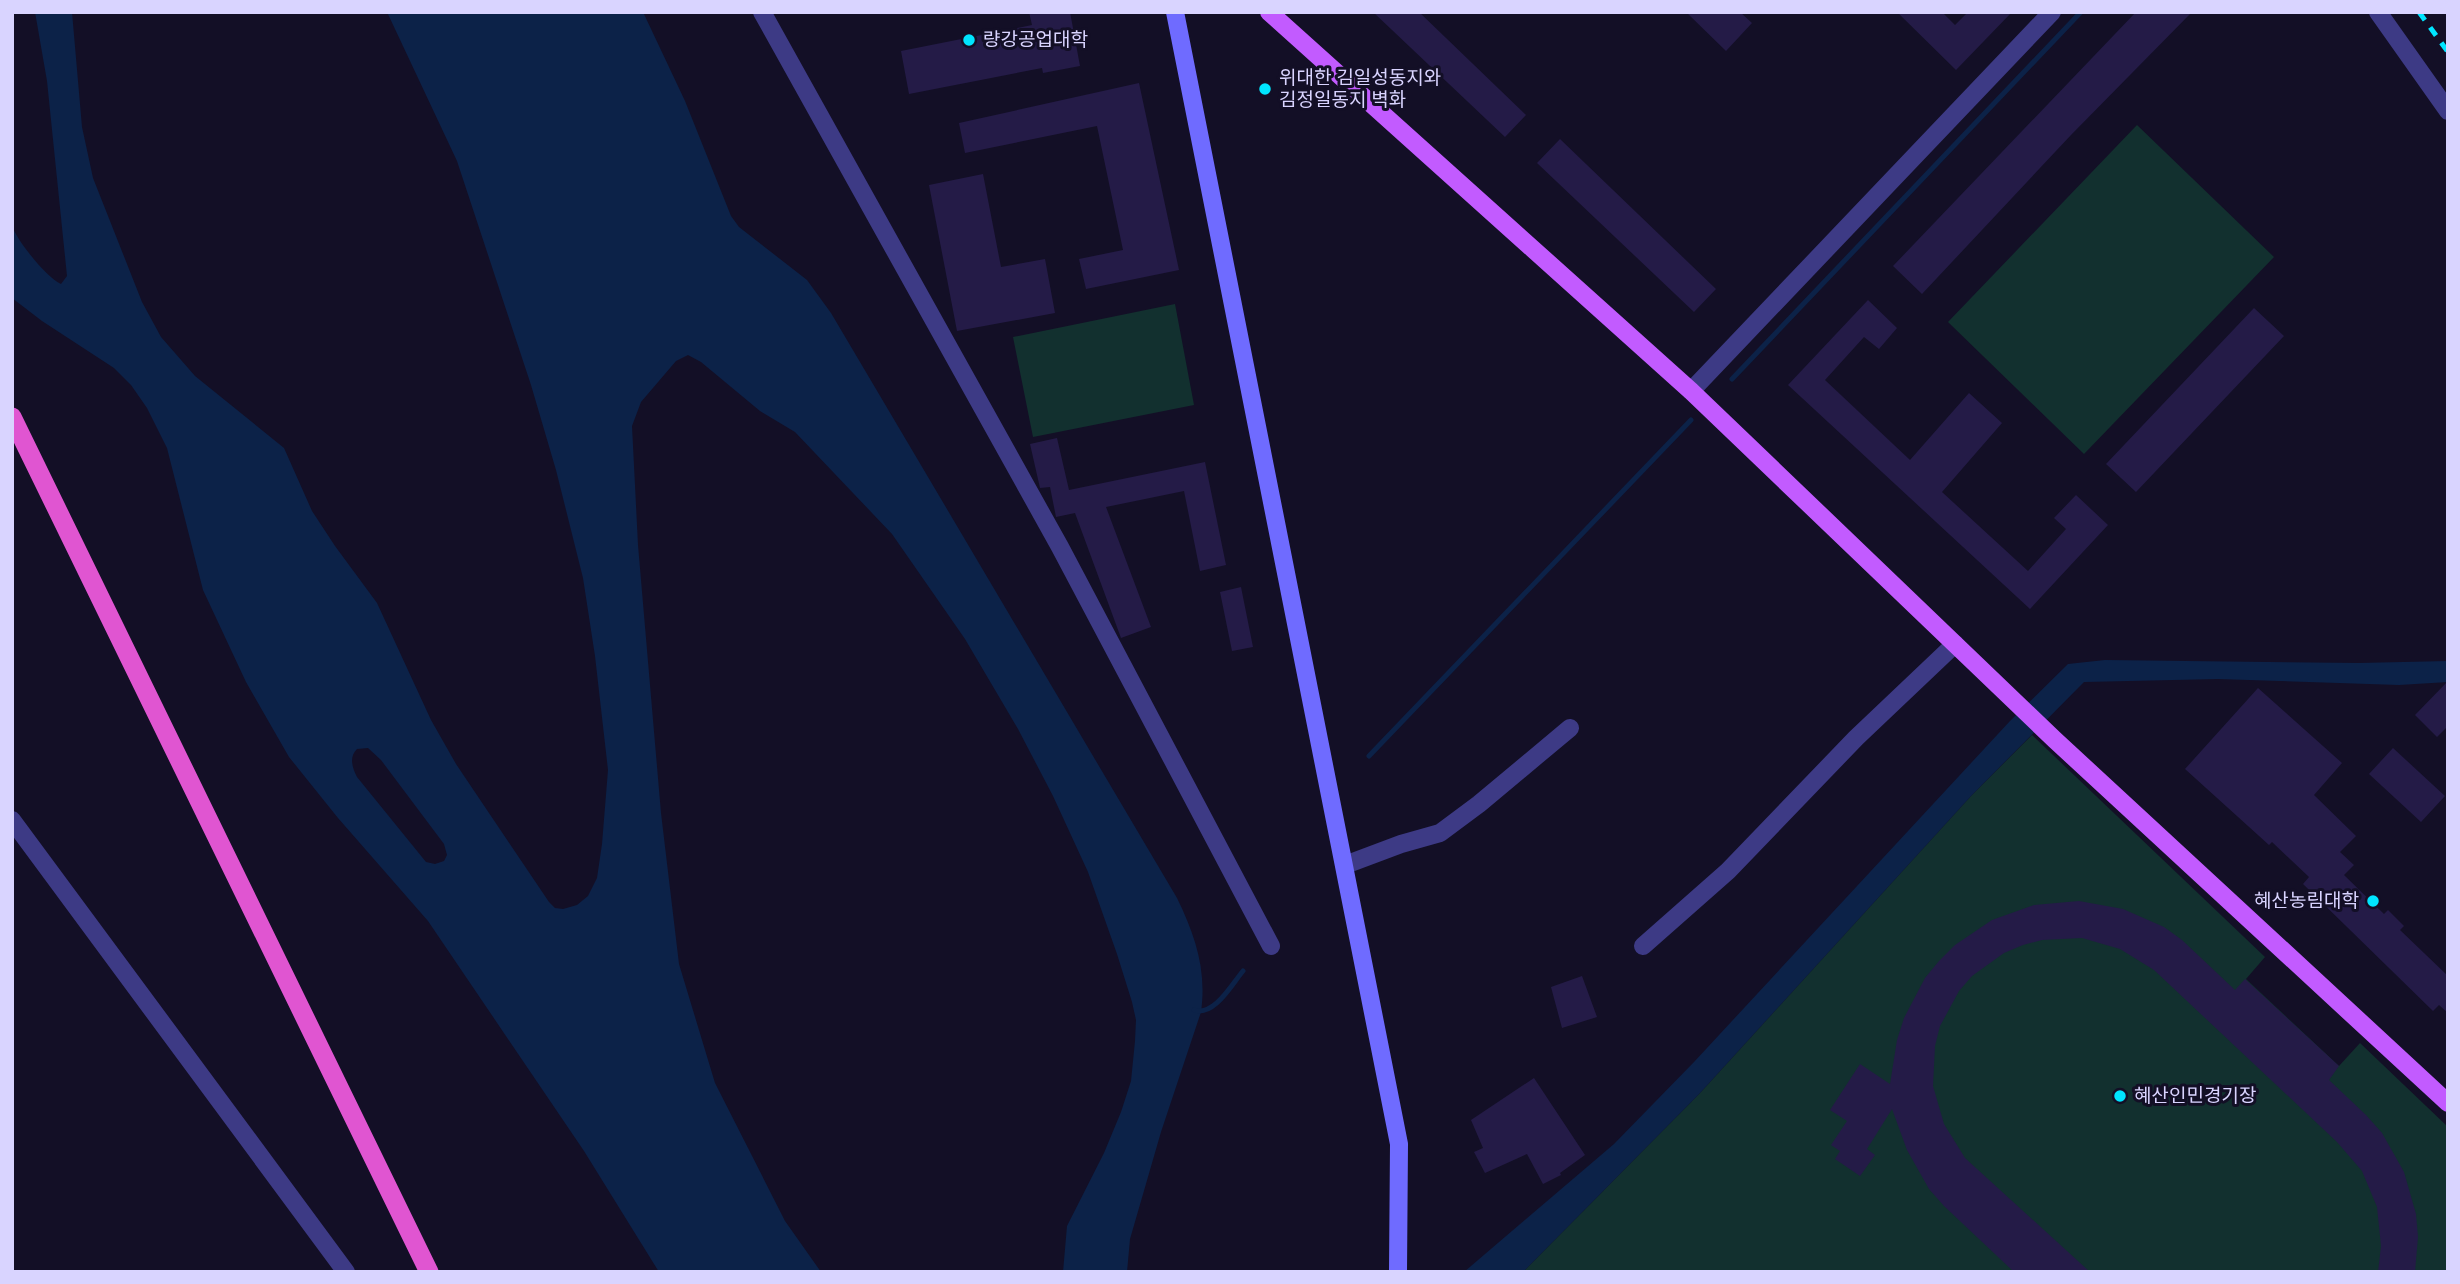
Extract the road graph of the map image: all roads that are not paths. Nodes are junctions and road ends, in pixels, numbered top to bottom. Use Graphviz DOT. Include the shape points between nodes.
graph roads {
  1 [pos="762,12"];
  2 [pos="1175,12"];
  3 [pos="2052,12"];
  4 [pos="2378,12"];
  5 [pos="1274,14"];
  6 [pos="2448,111"];
  7 [pos="1691,391"];
  8 [pos="13,422"];
  9 [pos="1955,644"];
  10 [pos="1570,729"];
  11 [pos="12,820"];
  12 [pos="1345,865"];
  13 [pos="1271,946"];
  14 [pos="1643,946"];
  15 [pos="2448,1103"];
  16 [pos="346,1272"];
  17 [pos="429,1272"];
  18 [pos="1398,1272"];
  1 -- 13 [label="street" via="1060,547"];
  2 -- 12 [label="main road"];
  3 -- 7 [label="street"];
  4 -- 6 [label="street"];
  5 -- 7 [label="main road"];
  7 -- 9 [label="main road"];
  8 -- 17 [label="highway"];
  9 -- 14 [label="street" via="1856,738 1728,871"];
  9 -- 15 [label="main road"];
  10 -- 12 [label="street" via="1440,833"];
  11 -- 16 [label="street"];
  12 -- 18 [label="main road" via="1399,1144"];
}
